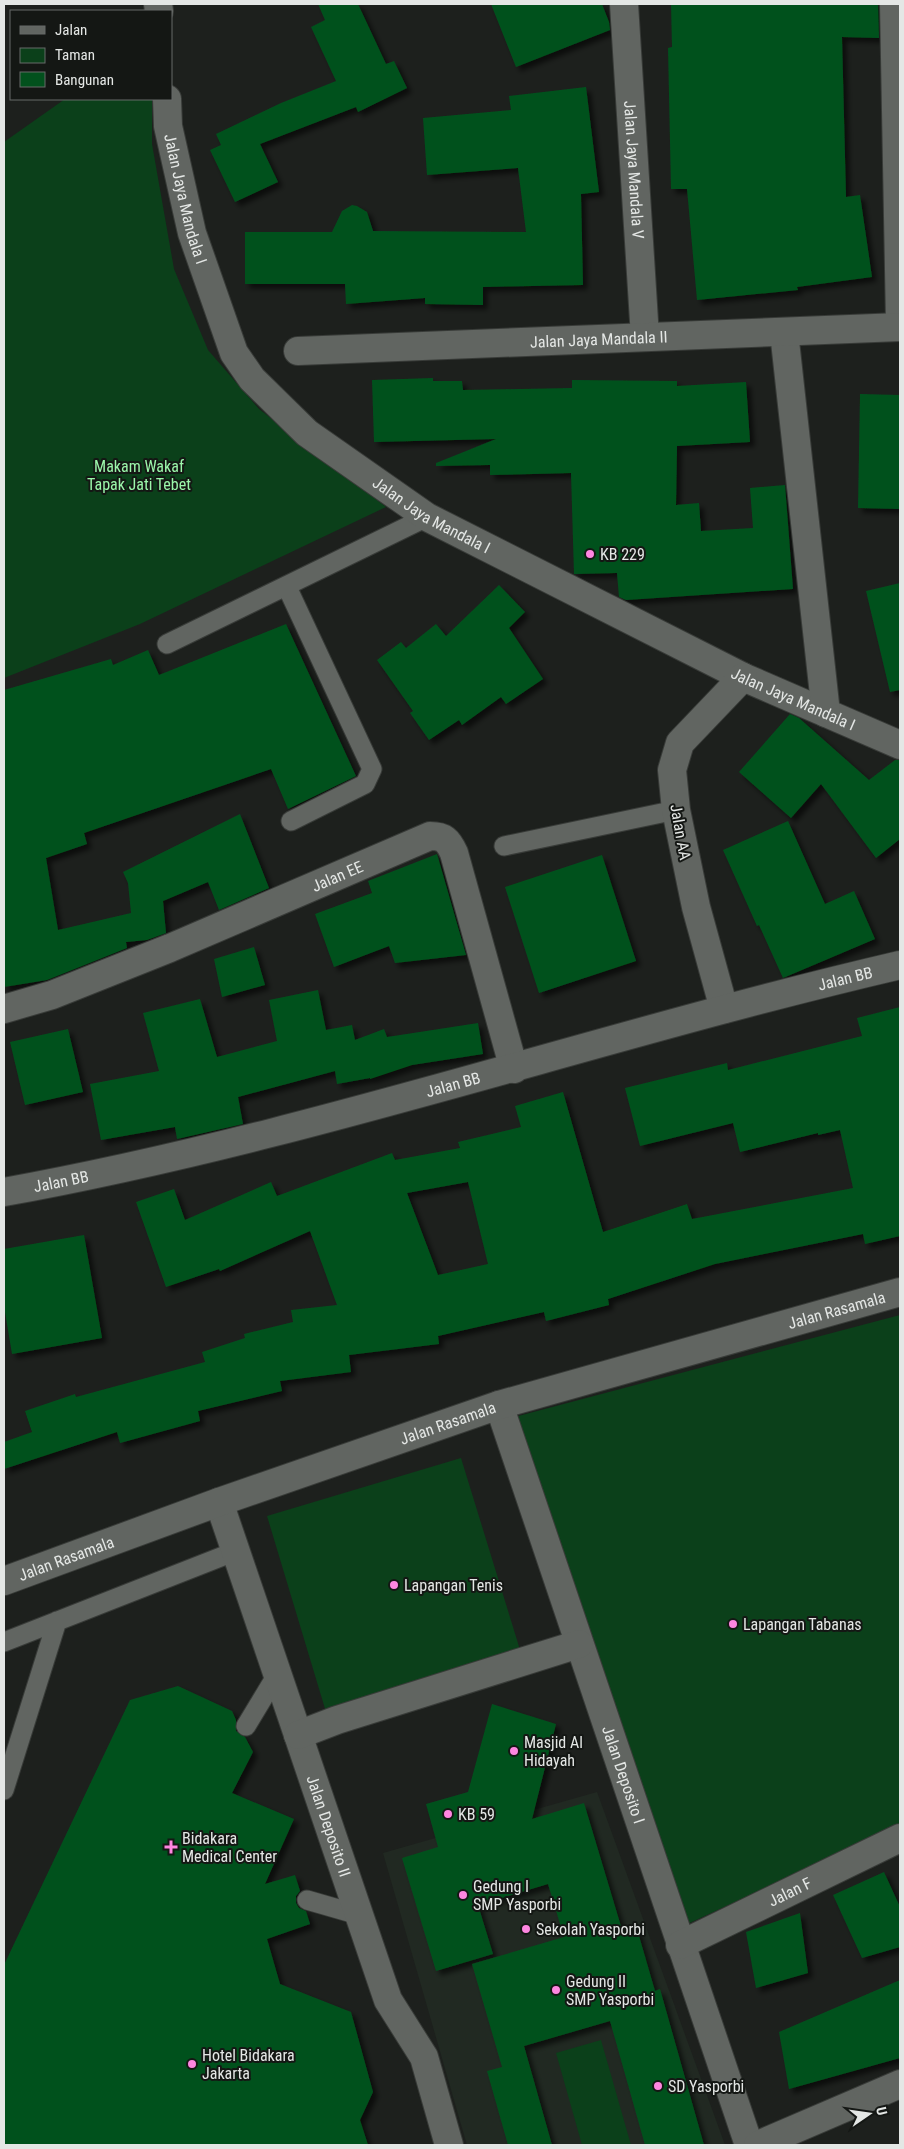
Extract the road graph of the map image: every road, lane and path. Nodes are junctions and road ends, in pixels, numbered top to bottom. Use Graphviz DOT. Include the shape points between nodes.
graph roads {
  1 [pos="624,4"];
  2 [pos="894,4"];
  3 [pos="167,100"];
  4 [pos="900,322"];
  5 [pos="900,327"];
  6 [pos="784,332"];
  7 [pos="645,337"];
  8 [pos="298,351"];
  9 [pos="427,517"];
  10 [pos="287,587"];
  11 [pos="167,644"];
  12 [pos="744,677"];
  13 [pos="826,713"];
  14 [pos="900,745"];
  15 [pos="676,810"];
  16 [pos="291,821"];
  17 [pos="504,846"];
  18 [pos="900,966"];
  19 [pos="4,1009"];
  20 [pos="724,1009"];
  21 [pos="514,1069"];
  22 [pos="4,1192"];
  23 [pos="900,1292"];
  24 [pos="499,1405"];
  25 [pos="219,1502"];
  26 [pos="236,1551"];
  27 [pos="4,1581"];
  28 [pos="57,1621"];
  29 [pos="4,1642"];
  30 [pos="579,1644"];
  31 [pos="278,1673"];
  32 [pos="246,1726"];
  33 [pos="298,1735"];
  34 [pos="4,1790"];
  35 [pos="900,1838"];
  36 [pos="306,1900"];
  37 [pos="359,1915"];
  38 [pos="680,1945"];
  39 [pos="900,2084"];
  40 [pos="449,2145"];
  41 [pos="749,2145"];
  42 [pos="758,2145"];
  1 -- 7 [label="street, Jalan Jaya Mandala V"];
  2 -- 4 [label="street"];
  3 -- 9 [label="street, Jalan Jaya Mandala I" via="168,126 192,233 234,353 252,379 307,433"];
  5 -- 6 [label="street, Jalan Jaya Mandala II"];
  6 -- 7 [label="street, Jalan Jaya Mandala II"];
  6 -- 13 [label="street"];
  7 -- 8 [label="street, Jalan Jaya Mandala II"];
  9 -- 10 [label="lane"];
  9 -- 12 [label="street, Jalan Jaya Mandala I"];
  10 -- 11 [label="lane"];
  10 -- 16 [label="lane" via="372,769 365,784"];
  12 -- 13 [label="street, Jalan Jaya Mandala I"];
  12 -- 15 [label="street, Jalan AA" via="680,743 672,770"];
  13 -- 14 [label="street, Jalan Jaya Mandala I"];
  15 -- 17 [label="lane"];
  15 -- 20 [label="street, Jalan AA" via="696,907"];
  18 -- 20 [label="street, Jalan BB"];
  19 -- 21 [label="street, Jalan EE" via="52,995 430,836 440,836 449,841 454,853"];
  20 -- 21 [label="street, Jalan BB"];
  21 -- 22 [label="street, Jalan BB" via="203,1150"];
  23 -- 24 [label="street, Jalan Rasamala"];
  24 -- 25 [label="street, Jalan Rasamala"];
  24 -- 30 [label="street, Jalan Deposito I"];
  25 -- 26 [label="street, Jalan Deposito II"];
  25 -- 27 [label="street, Jalan Rasamala"];
  26 -- 28 [label="lane"];
  26 -- 31 [label="street, Jalan Deposito II"];
  28 -- 29 [label="lane"];
  28 -- 34 [label="lane"];
  30 -- 33 [label="street"];
  30 -- 38 [label="street, Jalan Deposito I"];
  31 -- 32 [label="lane"];
  31 -- 33 [label="street, Jalan Deposito II"];
  33 -- 37 [label="street, Jalan Deposito II"];
  35 -- 38 [label="street, Jalan F"];
  36 -- 37 [label="lane"];
  37 -- 40 [label="street, Jalan Deposito II" via="388,2000 424,2057"];
  38 -- 41 [label="street, Jalan Deposito I"];
  39 -- 42 [label="street"];
}
